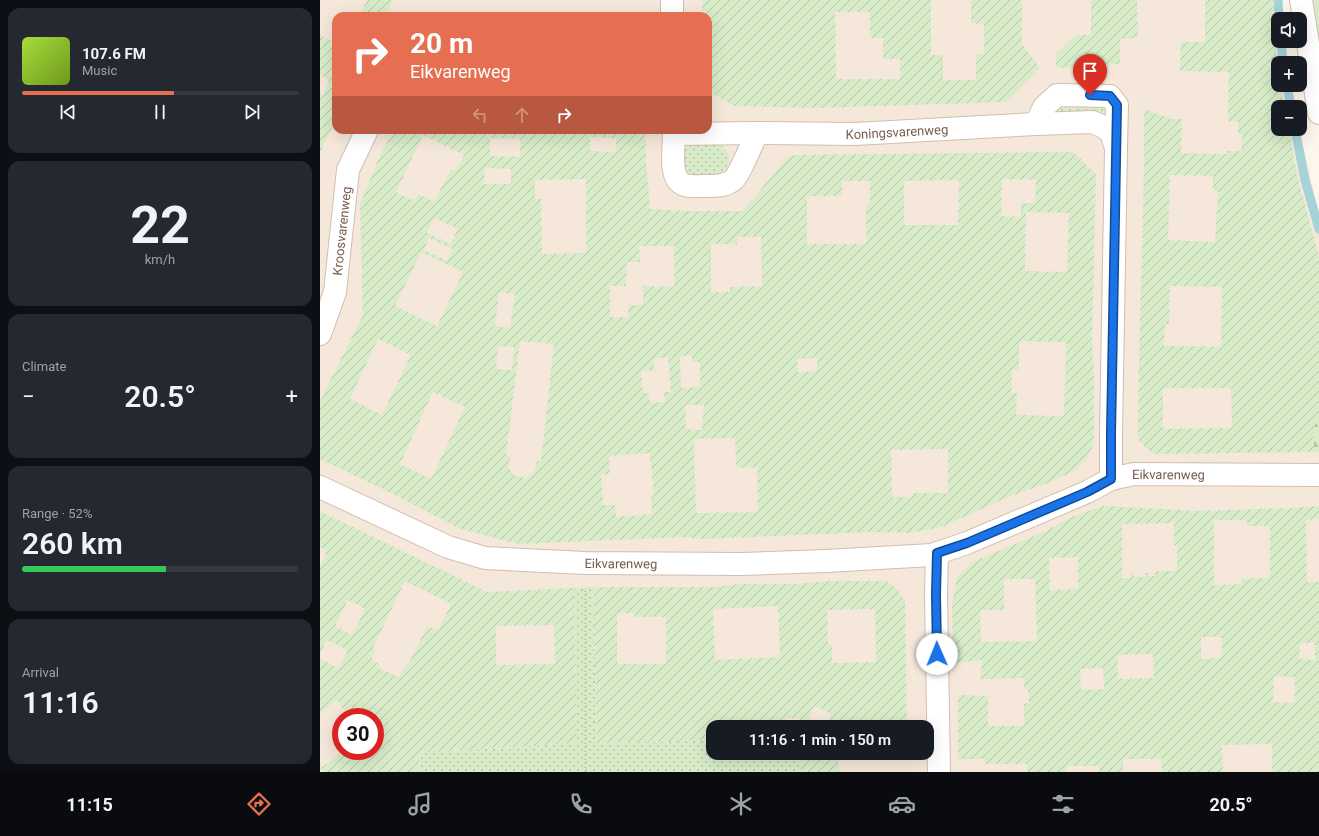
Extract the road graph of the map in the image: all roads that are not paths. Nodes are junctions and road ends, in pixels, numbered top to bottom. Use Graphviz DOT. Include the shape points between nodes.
graph roads {
  1 [pos="672,0"];
  2 [pos="1301,0"];
  3 [pos="672,12"];
  4 [pos="1319,113"];
  5 [pos="1036,124"];
  6 [pos="712,132"];
  7 [pos="757,133"];
  8 [pos="364,134"];
  9 [pos="674,134"];
  10 [pos="1116,148"];
  11 [pos="320,334"];
  12 [pos="1319,475"];
  13 [pos="1111,479"];
  14 [pos="320,487"];
  15 [pos="937,553"];
  16 [pos="938,772"];
  1 -- 3 [label="street"];
  2 -- 4 [label="street"];
  5 -- 7 [label="street, Koningsvarenweg" via="855,134"];
  5 -- 10 [label="street, Koningsvarenweg" via="1092,122 1111,133"];
  5 -- 10 [label="street, Koningsvarenweg" via="1044,107 1057,95 1110,96 1117,105"];
  6 -- 7 [label="street, Koningsvarenweg"];
  7 -- 9 [label="street, Koningsvarenweg" via="734,179 723,186 690,186 677,181 673,174"];
  8 -- 11 [label="street, Kroosvarenweg" via="348,170 335,292"];
  10 -- 13 [label="street, Koningsvarenweg"];
  12 -- 13 [label="street, Eikvarenweg" via="1134,474"];
  13 -- 15 [label="street, Eikvarenweg" via="1087,492 967,543"];
  14 -- 15 [label="street, Eikvarenweg" via="448,547 485,558 585,563 749,563 897,558"];
  15 -- 16 [label="street"];
}
